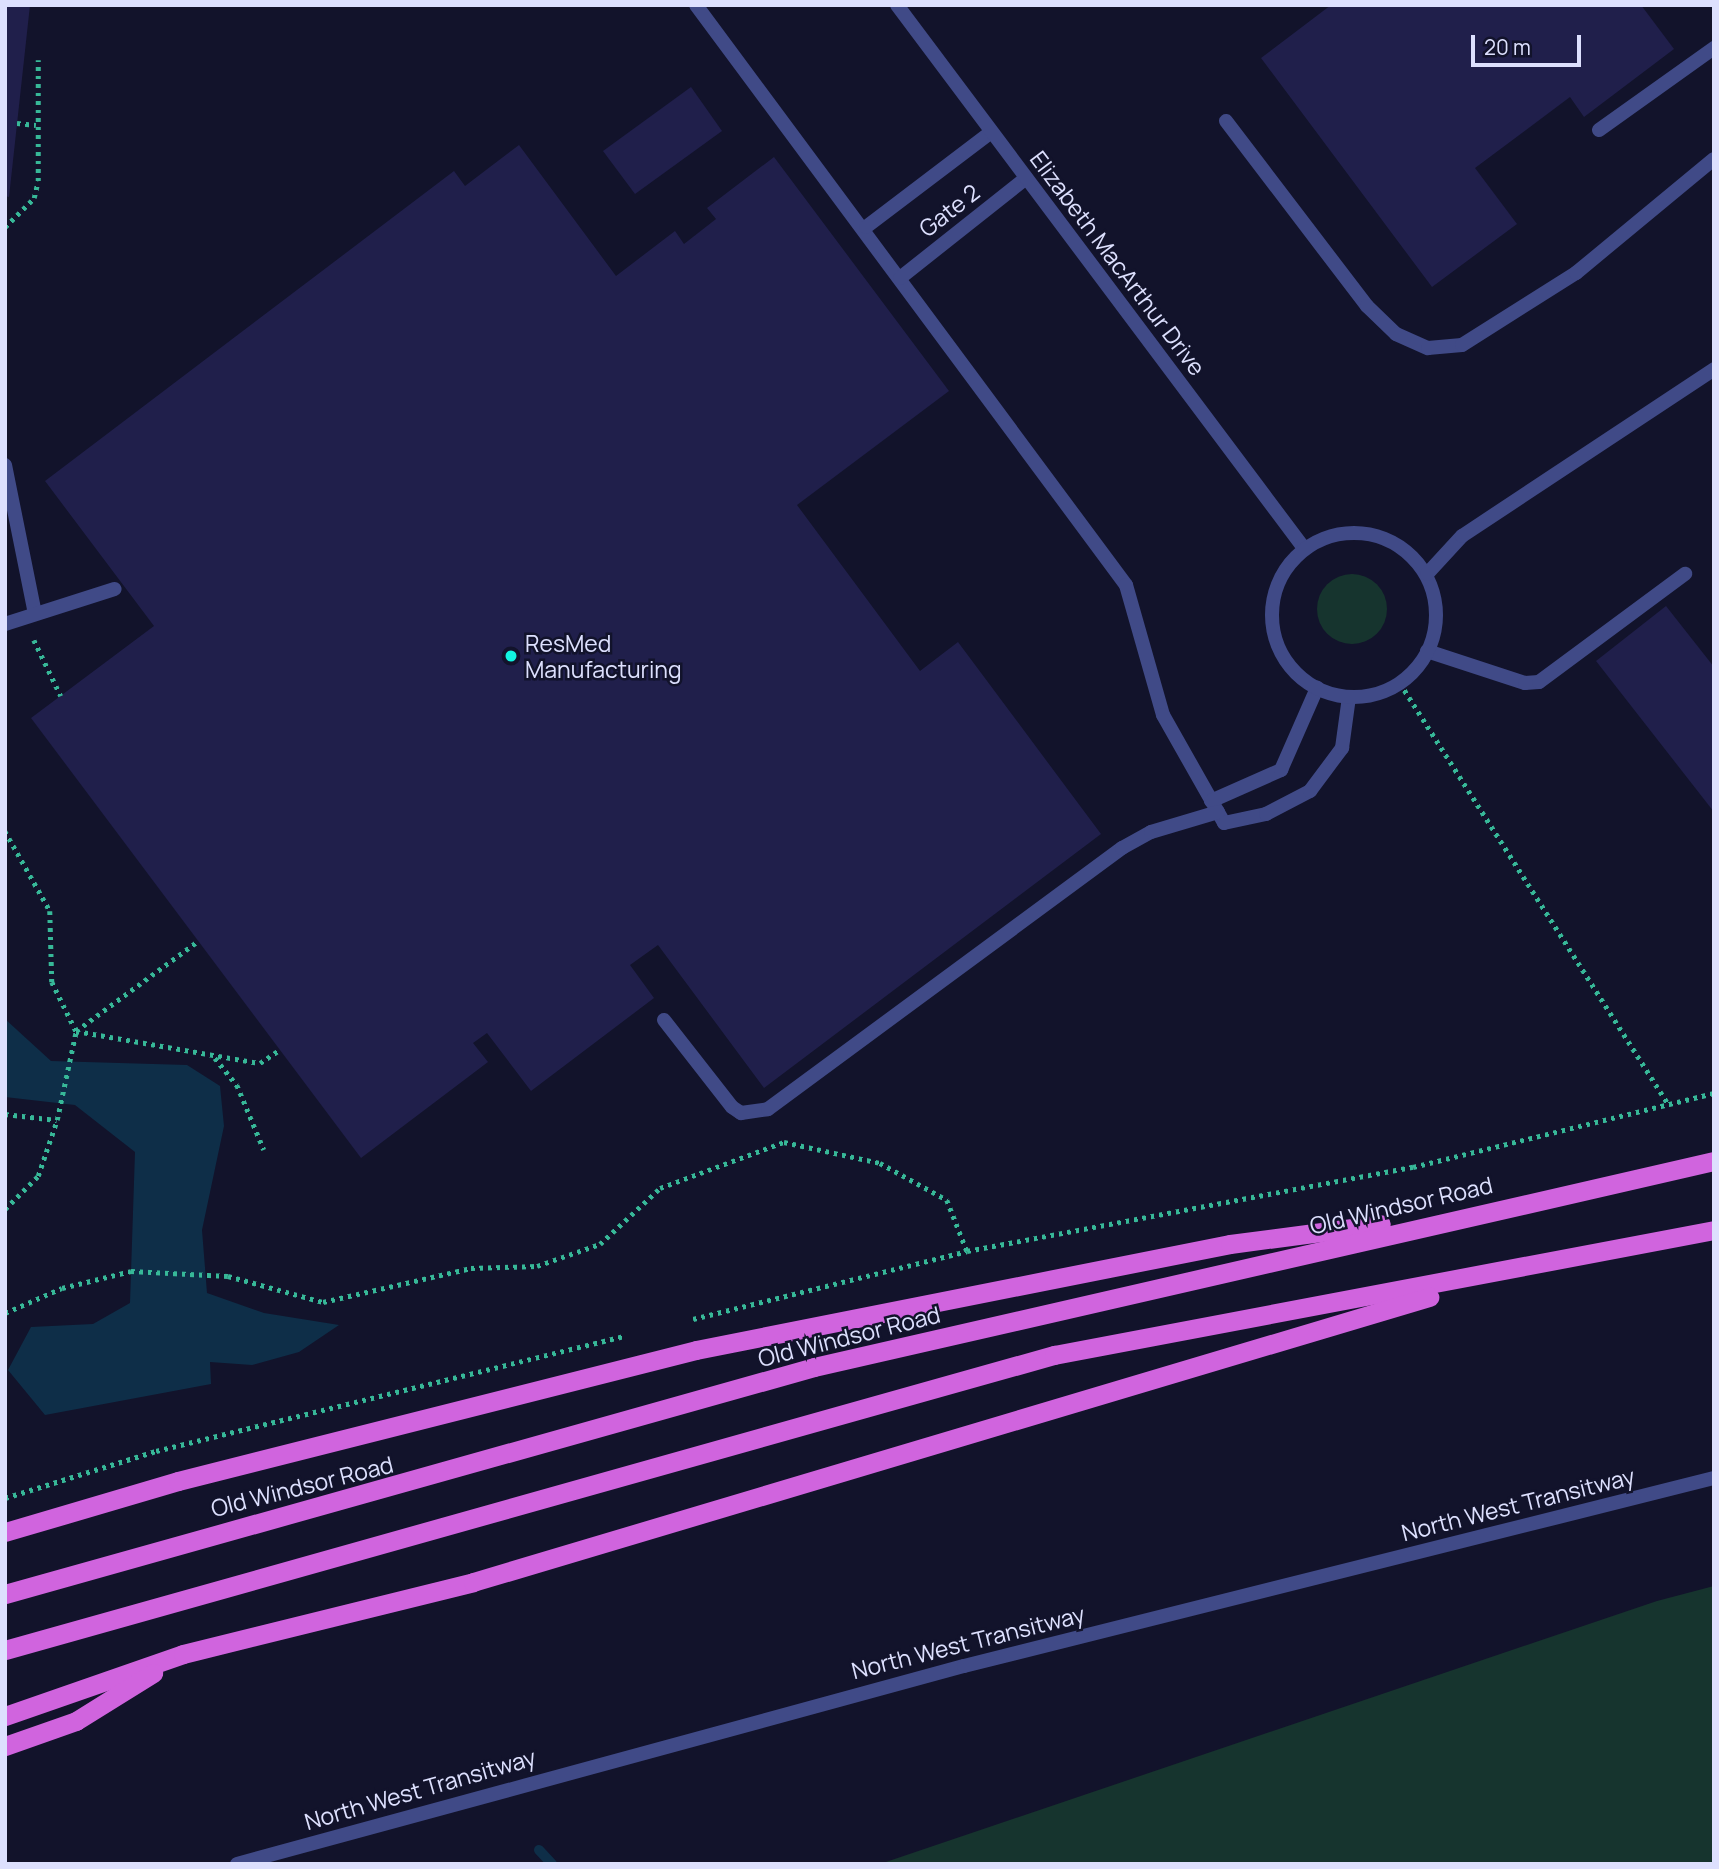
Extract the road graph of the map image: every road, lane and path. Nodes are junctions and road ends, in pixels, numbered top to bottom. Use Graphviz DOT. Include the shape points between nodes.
graph roads {
  1 [pos="696,5"];
  2 [pos="897,5"];
  3 [pos="1714,48"];
  4 [pos="38,60"];
  5 [pos="1226,121"];
  6 [pos="17,123"];
  7 [pos="36,125"];
  8 [pos="1599,130"];
  9 [pos="991,132"];
  10 [pos="1714,159"];
  11 [pos="1026,178"];
  12 [pos="5,227"];
  13 [pos="866,227"];
  14 [pos="900,278"];
  15 [pos="1714,369"];
  16 [pos="5,465"];
  17 [pos="1303,547"];
  18 [pos="1427,574"];
  19 [pos="1685,574"];
  20 [pos="116,589"];
  21 [pos="31,615"];
  22 [pos="5,624"];
  23 [pos="1427,651"];
  24 [pos="1400,683"];
  25 [pos="1317,688"];
  26 [pos="61,695"];
  27 [pos="1349,697"];
  28 [pos="1218,812"];
  29 [pos="5,831"];
  30 [pos="198,941"];
  31 [pos="664,1020"];
  32 [pos="76,1031"];
  33 [pos="279,1050"];
  34 [pos="215,1057"];
  35 [pos="1668,1103"];
  36 [pos="5,1114"];
  37 [pos="57,1120"];
  38 [pos="264,1150"];
  39 [pos="1714,1161"];
  40 [pos="5,1209"];
  41 [pos="1479,1212"];
  42 [pos="1714,1230"];
  43 [pos="967,1251"];
  44 [pos="1528,1267"];
  45 [pos="5,1314"];
  46 [pos="1714,1478"];
  47 [pos="5,1532"];
  48 [pos="5,1594"];
  49 [pos="5,1650"];
  50 [pos="183,1654"];
  51 [pos="5,1716"];
  52 [pos="5,1746"];
  53 [pos="237,1864"];
  1 -- 13 [label="street"];
  2 -- 9 [label="street, Elizabeth MacArthur Drive"];
  3 -- 8 [label="street"];
  4 -- 7 [label="path"];
  5 -- 10 [label="street" via="1367,306 1396,334 1428,348 1462,345 1576,273"];
  6 -- 7 [label="path"];
  7 -- 12 [label="path" via="33,198"];
  9 -- 11 [label="street, Elizabeth MacArthur Drive"];
  9 -- 13 [label="street, Gate 2"];
  11 -- 14 [label="street, Gate 2"];
  11 -- 17 [label="street, Elizabeth MacArthur Drive"];
  13 -- 14 [label="street"];
  14 -- 28 [label="street" via="1126,585 1163,715"];
  15 -- 18 [label="street" via="1462,537"];
  16 -- 21 [label="street"];
  17 -- 18 [label="street" via="1328,535 1357,532 1392,541"];
  17 -- 25 [label="street" via="1276,589 1273,618 1285,660"];
  18 -- 23 [label="street" via="1436,601"];
  19 -- 23 [label="street" via="1539,682 1525,683"];
  20 -- 21 [label="street"];
  21 -- 22 [label="street"];
  21 -- 26 [label="path"];
  23 -- 24 [label="street"];
  24 -- 27 [label="street" via="1376,696"];
  24 -- 35 [label="path"];
  25 -- 27 [label="street"];
  25 -- 28 [label="street" via="1281,770"];
  27 -- 28 [label="street" via="1342,748 1310,791 1266,814"];
  28 -- 31 [label="street" via="1151,832 1122,848 768,1109 741,1113 732,1107"];
  29 -- 32 [label="path" via="50,911 52,982"];
  30 -- 32 [label="path"];
  32 -- 34 [label="path" via="161,1041"];
  32 -- 37 [label="path"];
  33 -- 34 [label="path" via="260,1063"];
  34 -- 38 [label="path" via="237,1085"];
  36 -- 37 [label="path"];
  37 -- 40 [label="path" via="38,1176"];
  39 -- 41 [label="highway, Old Windsor Road"];
  41 -- 47 [label="highway" via="1230,1244 696,1350 178,1481"];
  41 -- 48 [label="highway, Old Windsor Road" via="814,1367"];
  42 -- 44 [label="highway"];
  43 -- 45 [label="path" via="947,1200 880,1163 784,1142 660,1188 600,1244 537,1266 471,1268 323,1302 228,1276 131,1271 62,1287"];
  44 -- 49 [label="highway" via="1054,1355"];
  44 -- 50 [label="highway" via="472,1582"];
  46 -- 53 [label="street, North West Transitway" via="937,1673"];
  50 -- 51 [label="highway"];
  50 -- 52 [label="highway" via="76,1721"];
}
